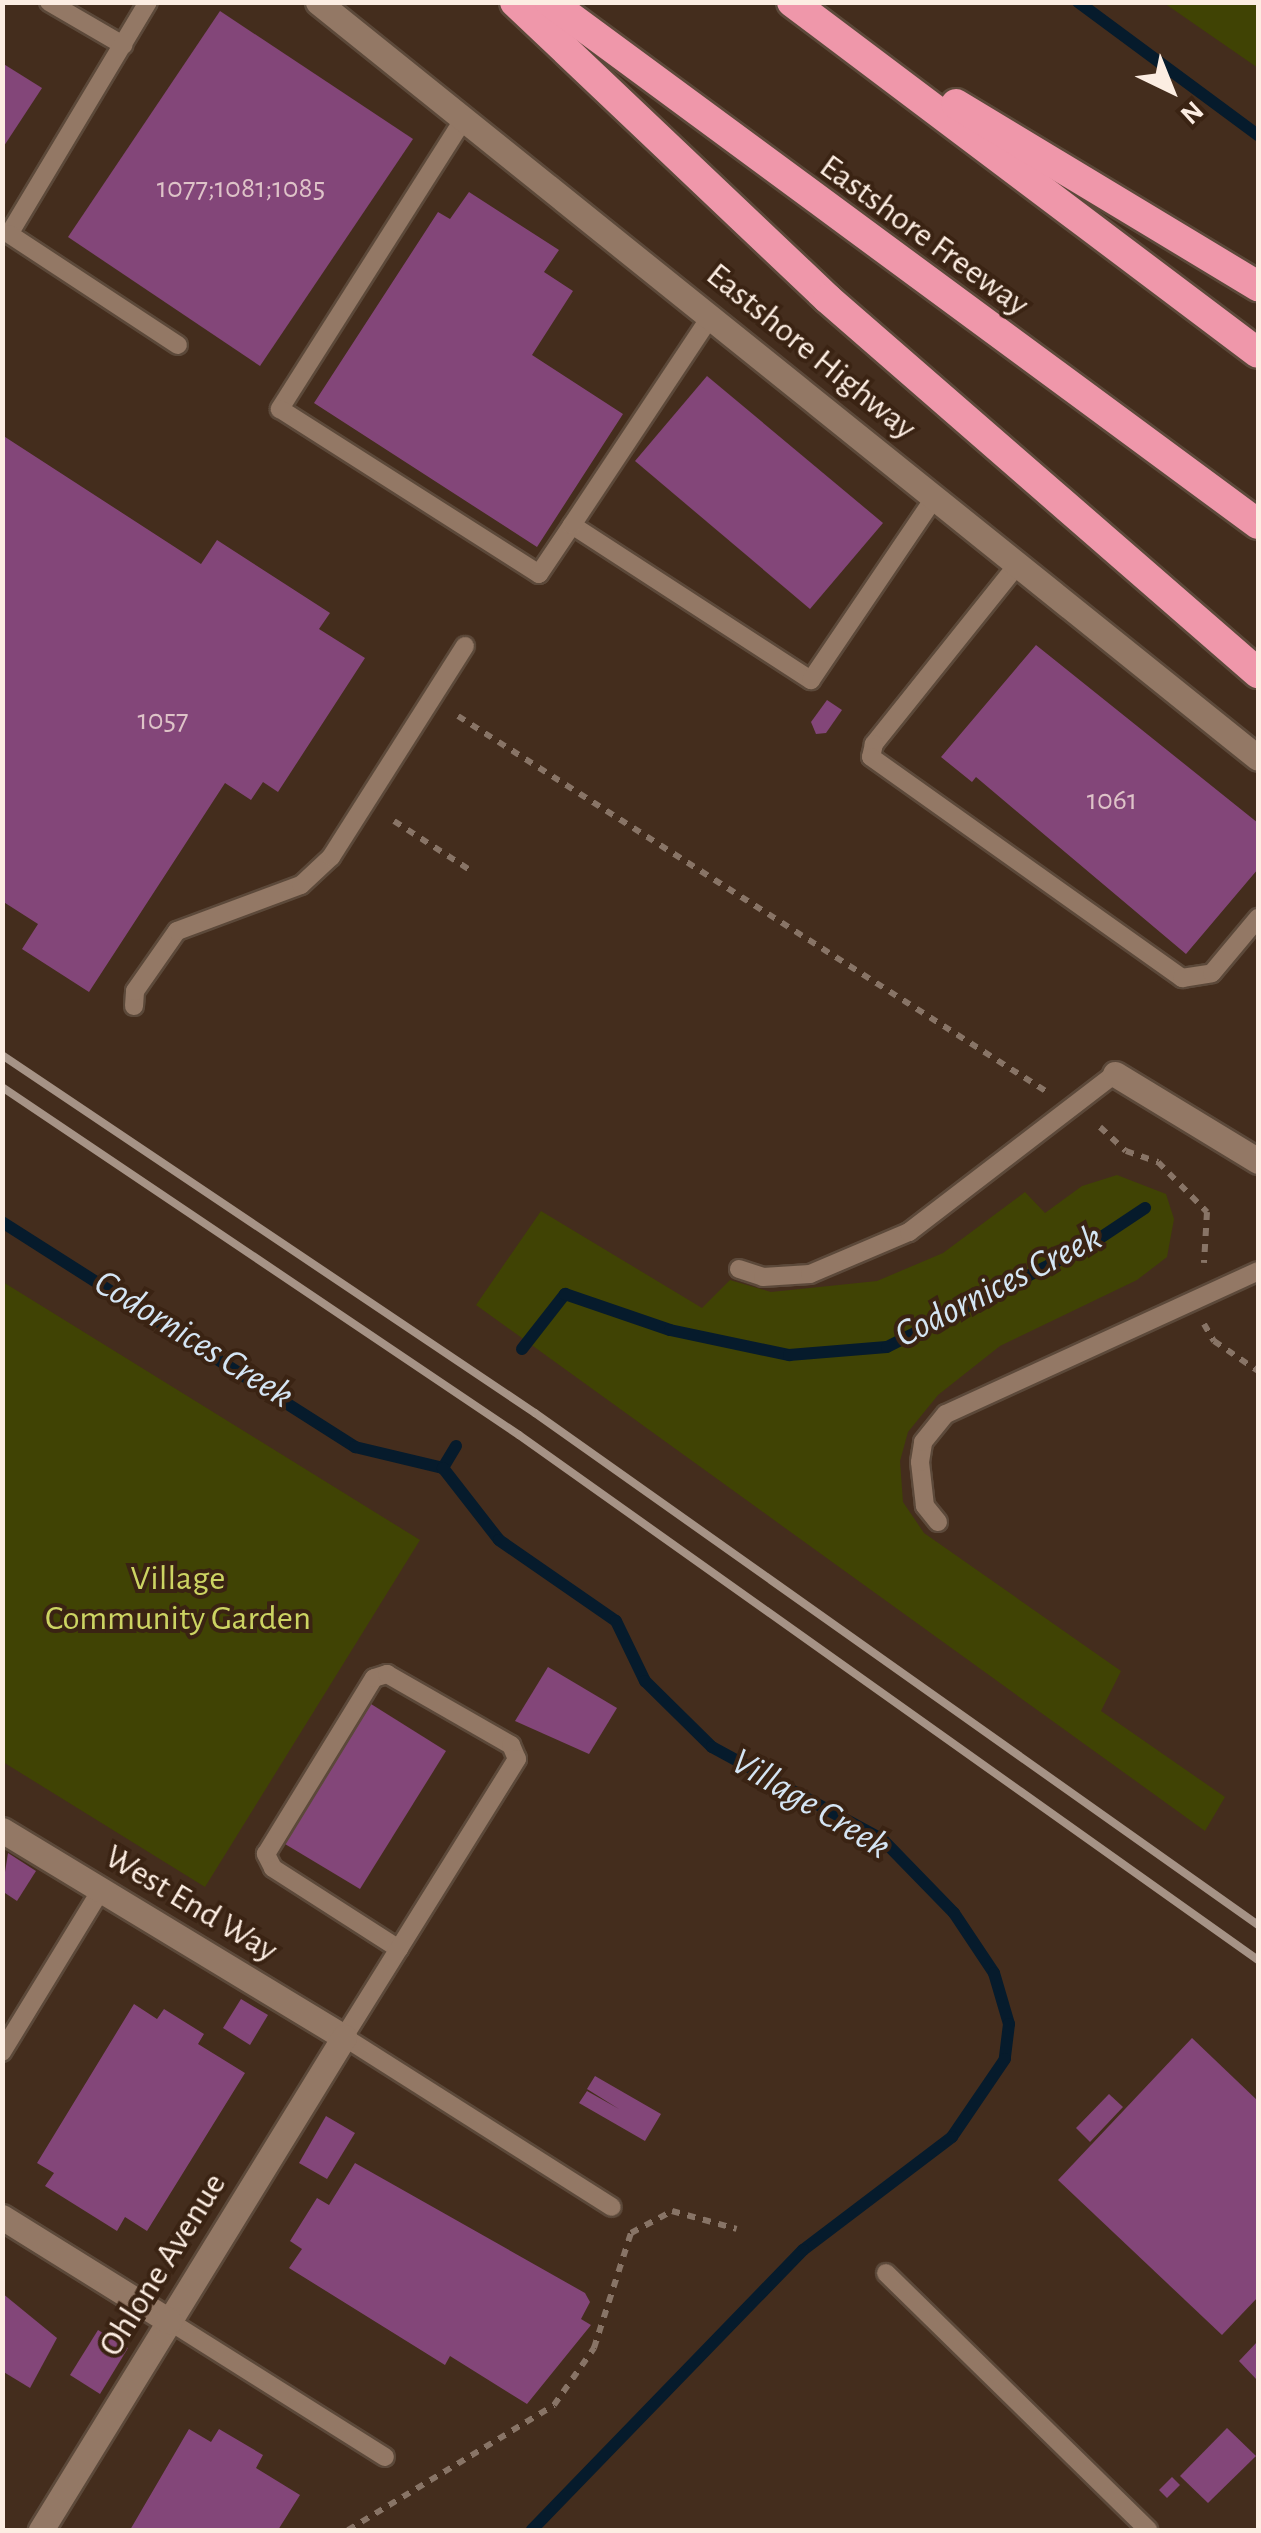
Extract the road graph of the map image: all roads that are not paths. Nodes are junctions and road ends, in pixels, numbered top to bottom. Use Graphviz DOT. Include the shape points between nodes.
graph roads {
  1 [pos="49,2"];
  2 [pos="148,2"];
  3 [pos="318,2"];
  4 [pos="515,2"];
  5 [pos="550,2"];
  6 [pos="802,10"];
  7 [pos="123,46"];
  8 [pos="464,117"];
  9 [pos="1258,286"];
  10 [pos="711,316"];
  11 [pos="178,345"];
  12 [pos="1258,353"];
  13 [pos="935,497"];
  14 [pos="1258,524"];
  15 [pos="572,525"];
  16 [pos="1018,564"];
  17 [pos="465,646"];
  18 [pos="1258,674"];
  19 [pos="1258,758"];
  20 [pos="1258,918"];
  21 [pos="134,1006"];
  22 [pos="1115,1074"];
  23 [pos="1258,1161"];
  24 [pos="739,1269"];
  25 [pos="1258,1270"];
  26 [pos="938,1522"];
  27 [pos="2,1830"];
  28 [pos="101,1890"];
  29 [pos="399,1949"];
  30 [pos="344,2037"];
  31 [pos="2,2052"];
  32 [pos="612,2207"];
  33 [pos="2,2217"];
  34 [pos="886,2273"];
  35 [pos="170,2321"];
  36 [pos="386,2457"];
  37 [pos="41,2530"];
  38 [pos="1148,2530"];
  1 -- 7 [label="lane"];
  2 -- 7 [label="lane"];
  3 -- 8 [label="street, Eastshore Highway"];
  4 -- 18 [label="highway" via="828,299"];
  5 -- 14 [label="highway, Eastshore Freeway"];
  6 -- 9 [label="highway"];
  6 -- 12 [label="highway"];
  7 -- 11 [label="lane" via="9,234"];
  8 -- 10 [label="street, Eastshore Highway"];
  8 -- 15 [label="lane" via="280,410 539,574"];
  10 -- 13 [label="street, Eastshore Highway"];
  10 -- 15 [label="lane"];
  13 -- 15 [label="lane" via="811,680"];
  13 -- 16 [label="street, Eastshore Highway"];
  16 -- 19 [label="street, Eastshore Highway"];
  16 -- 20 [label="lane" via="874,744 872,758 1182,978 1212,973"];
  17 -- 21 [label="lane" via="331,858 301,885 177,930 135,990"];
  22 -- 23 [label="street"];
  22 -- 24 [label="lane" via="909,1232 810,1274 762,1277"];
  25 -- 26 [label="lane" via="946,1414 923,1442 920,1462 926,1506"];
  27 -- 28 [label="street, West End Way"];
  28 -- 30 [label="street, West End Way"];
  28 -- 31 [label="lane"];
  29 -- 29 [label="lane" via="517,1759 511,1746 388,1674 374,1678 266,1854 273,1868"];
  29 -- 30 [label="lane"];
  30 -- 32 [label="lane"];
  30 -- 35 [label="street, Ohlone Avenue"];
  33 -- 35 [label="street"];
  34 -- 38 [label="lane"];
  35 -- 36 [label="lane"];
  35 -- 37 [label="street, Ohlone Avenue"];
}
